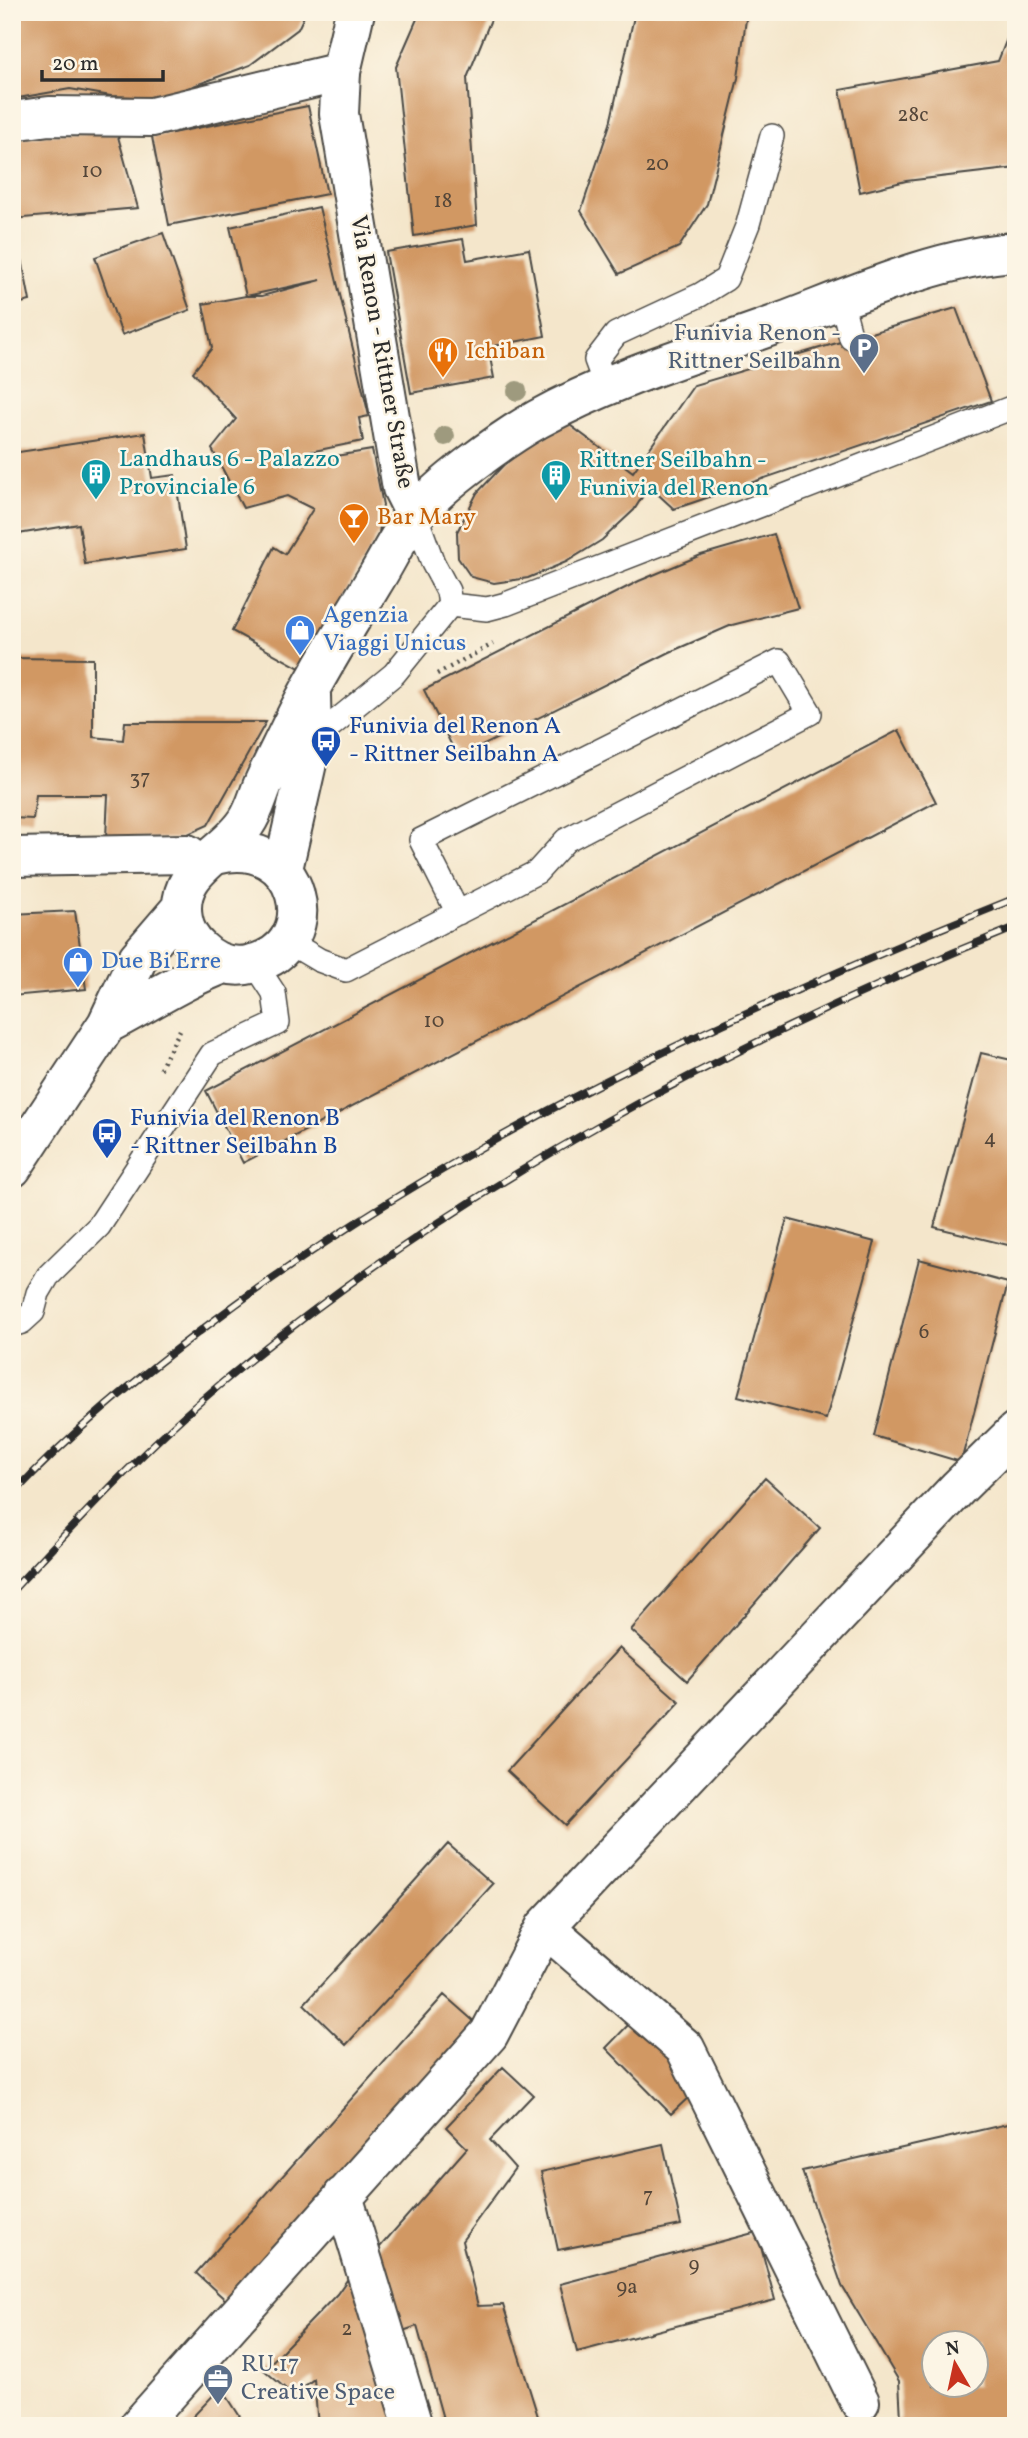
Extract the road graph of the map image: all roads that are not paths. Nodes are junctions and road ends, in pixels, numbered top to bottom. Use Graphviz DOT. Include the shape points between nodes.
graph roads {
  1 [pos="355,12"];
  2 [pos="341,72"];
  3 [pos="12,121"];
  4 [pos="772,136"];
  5 [pos="1016,252"];
  6 [pos="841,300"];
  7 [pos="851,338"];
  8 [pos="606,387"];
  9 [pos="1016,406"];
  10 [pos="415,514"];
  11 [pos="450,605"];
  12 [pos="311,686"];
  13 [pos="312,741"];
  14 [pos="12,857"];
  15 [pos="209,859"];
  16 [pos="282,869"];
  17 [pos="181,908"];
  18 [pos="458,913"];
  19 [pos="287,941"];
  20 [pos="240,964"];
  21 [pos="107,1024"];
  22 [pos="12,1168"];
  23 [pos="12,1325"];
  24 [pos="1016,1431"];
  25 [pos="545,1927"];
  26 [pos="343,2196"];
  27 [pos="860,2402"];
  28 [pos="139,2426"];
  29 [pos="413,2426"];
  1 -- 2 [label="street, Via Renon - Rittner Straße"];
  2 -- 3 [label="street" via="152,117 49,116"];
  2 -- 10 [label="street, Via Renon - Rittner Straße" via="339,114 402,488"];
  4 -- 8 [label="lane" via="748,224 726,279 616,334 596,360"];
  5 -- 6 [label="street" via="953,261"];
  6 -- 7 [label="lane"];
  6 -- 8 [label="street"];
  8 -- 10 [label="street" via="537,419 490,450"];
  9 -- 11 [label="lane" via="506,604 487,609"];
  10 -- 11 [label="lane"];
  10 -- 12 [label="street, Via Renon - Rittner Straße"];
  11 -- 13 [label="lane" via="394,674"];
  12 -- 13 [label="street"];
  12 -- 15 [label="street, Via Renon - Rittner Straße" via="247,822"];
  13 -- 16 [label="street"];
  14 -- 15 [label="street" via="187,854"];
  15 -- 16 [label="street" via="234,850 252,851 269,857"];
  15 -- 17 [label="street, Via Renon - Rittner Straße" via="183,892"];
  16 -- 19 [label="street" via="298,904"];
  17 -- 20 [label="street" via="193,944 207,957"];
  17 -- 21 [label="street, Via Renon - Rittner Straße" via="138,958"];
  18 -- 18 [label="lane" via="537,873 566,840 810,713 779,661 421,840"];
  18 -- 19 [label="lane" via="346,970"];
  19 -- 20 [label="street" via="273,956"];
  20 -- 21 [label="street" via="190,977"];
  20 -- 23 [label="lane" via="274,993 278,1023 212,1054 99,1226 48,1276 33,1312"];
  21 -- 22 [label="street, Via Renon - Rittner Straße"];
  24 -- 25 [label="street"];
  25 -- 26 [label="street" via="489,2034"];
  25 -- 27 [label="street" via="685,2048"];
  26 -- 28 [label="street"];
  26 -- 29 [label="street"];
}
